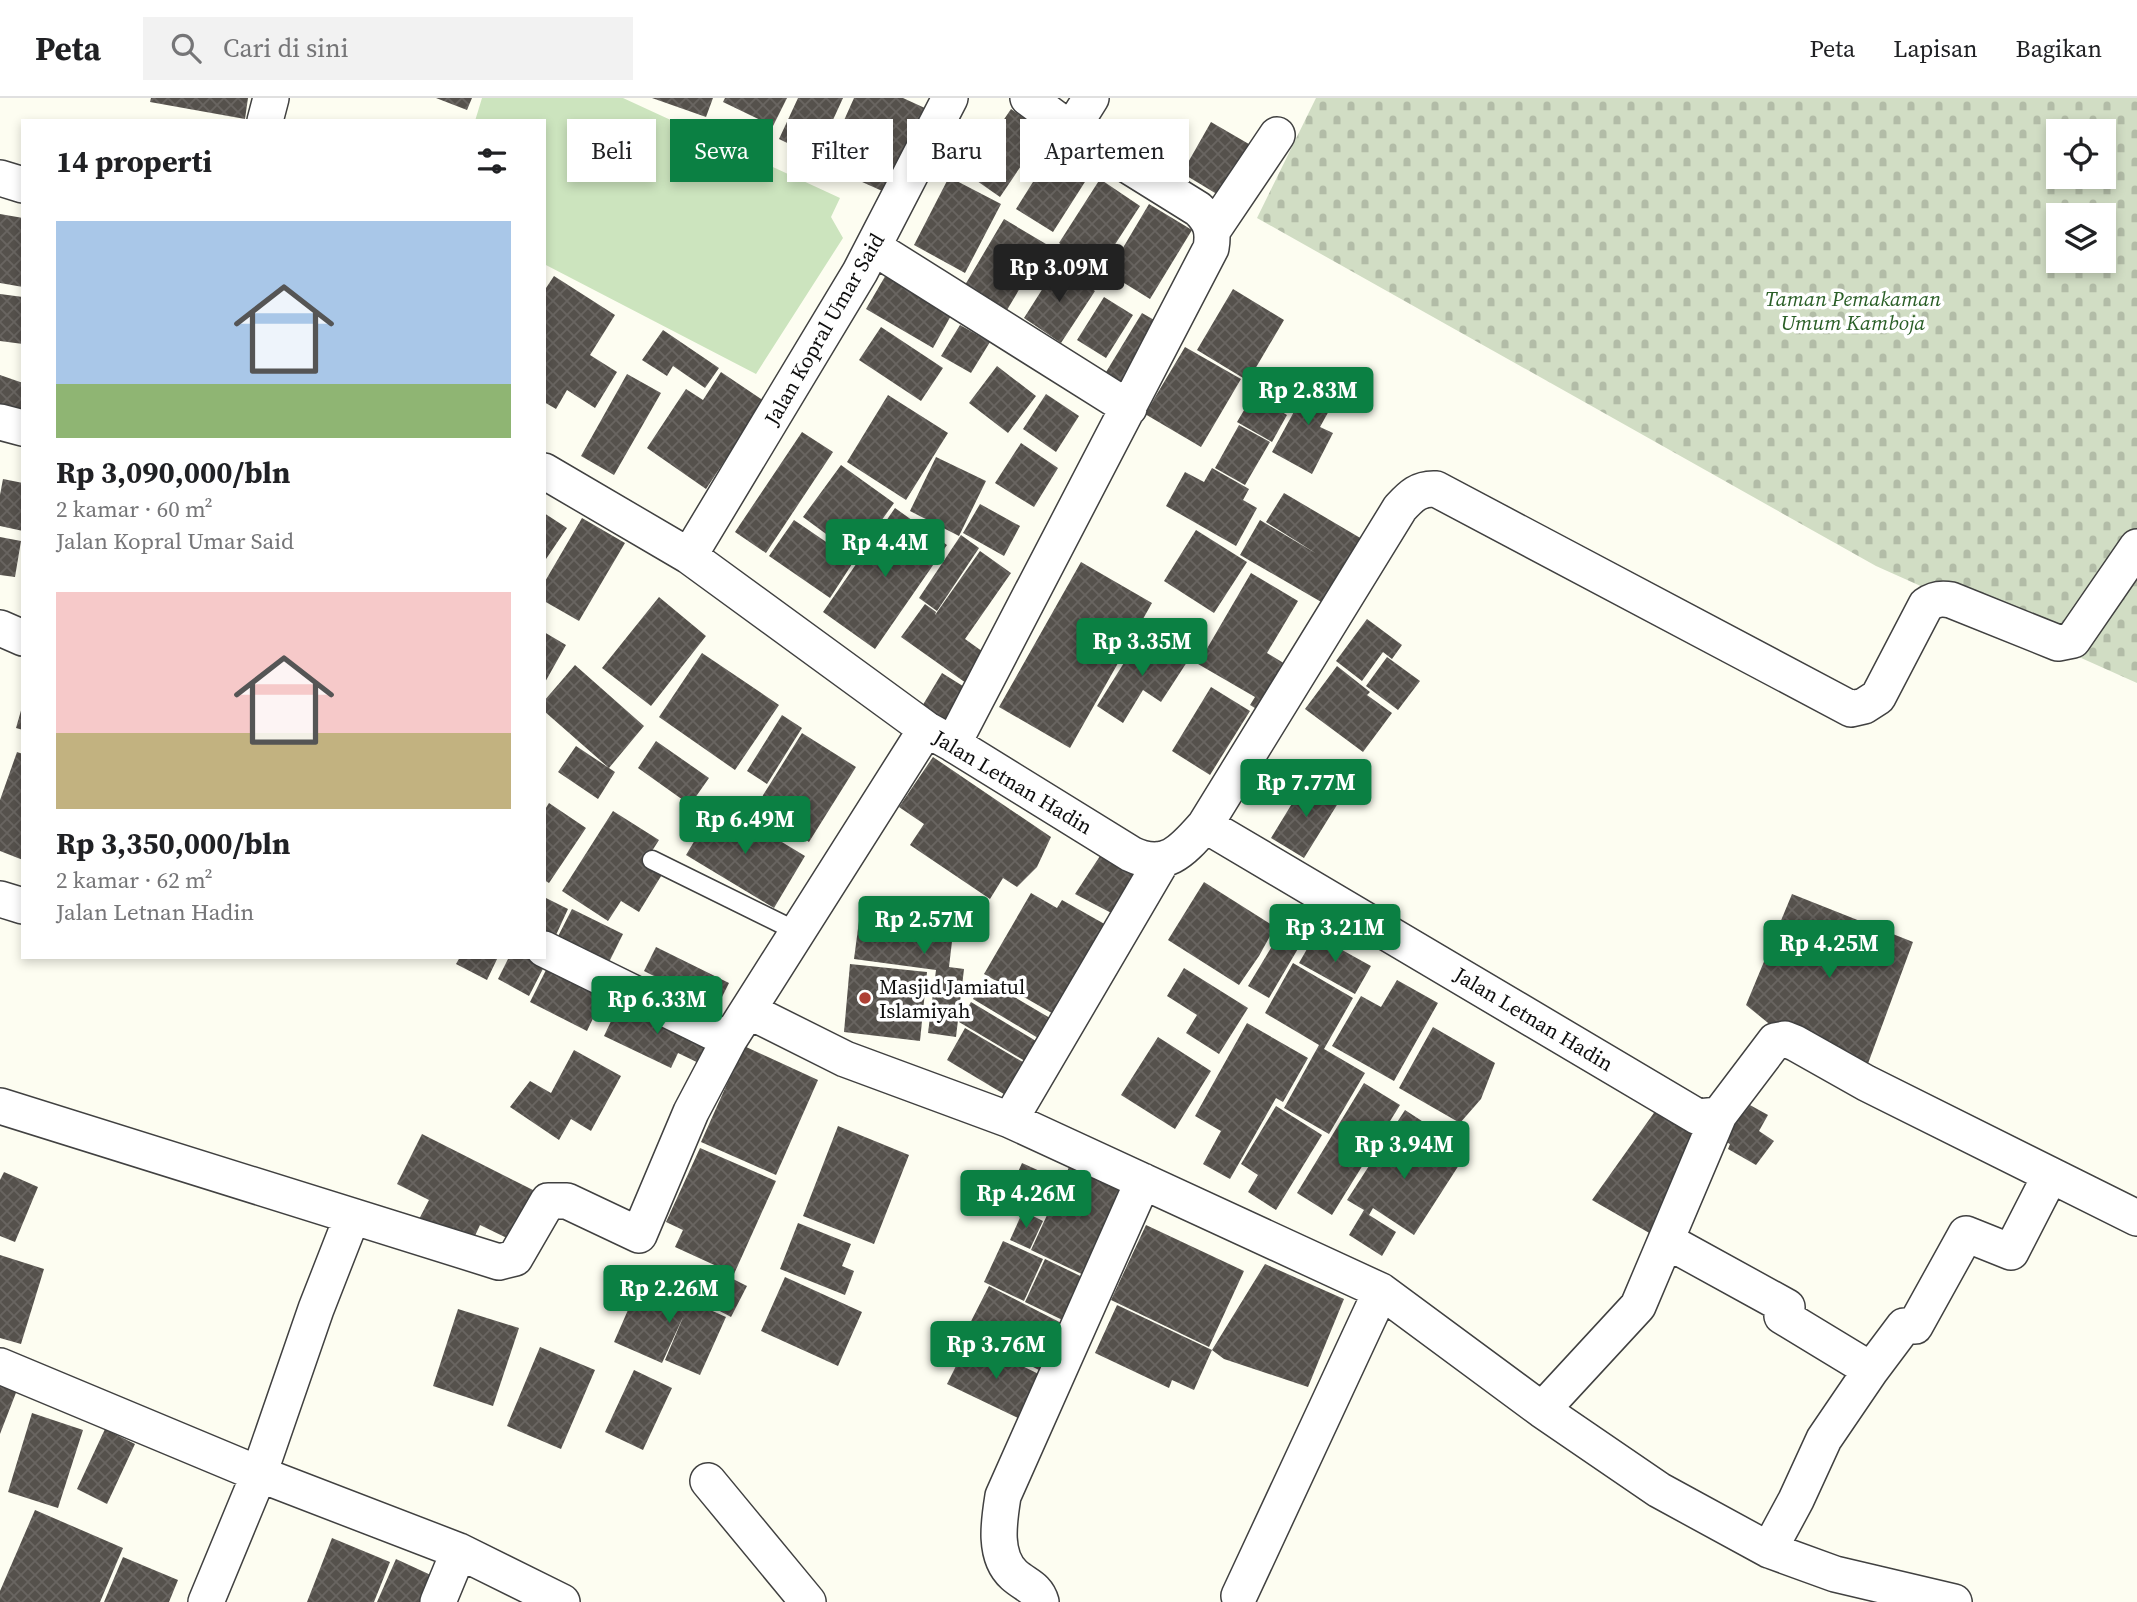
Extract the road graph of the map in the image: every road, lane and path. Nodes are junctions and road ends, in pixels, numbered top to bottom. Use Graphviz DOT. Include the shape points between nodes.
graph roads {
  1 [pos="271,98"];
  2 [pos="950,98"];
  3 [pos="1028,98"];
  4 [pos="1091,98"];
  5 [pos="266,119"];
  6 [pos="1056,119"];
  7 [pos="1078,119"];
  8 [pos="1277,135"];
  9 [pos="0,178"];
  10 [pos="1155,182"];
  11 [pos="21,184"];
  12 [pos="1213,230"];
  13 [pos="873,247"];
  14 [pos="1129,408"];
  15 [pos="0,422"];
  16 [pos="21,427"];
  17 [pos="546,472"];
  18 [pos="2137,547"];
  19 [pos="689,556"];
  20 [pos="0,628"];
  21 [pos="21,637"];
  22 [pos="940,736"];
  23 [pos="1205,825"];
  24 [pos="1163,859"];
  25 [pos="652,860"];
  26 [pos="0,899"];
  27 [pos="21,905"];
  28 [pos="796,931"];
  29 [pos="546,950"];
  30 [pos="749,1011"];
  31 [pos="729,1040"];
  32 [pos="0,1107"];
  33 [pos="1719,1115"];
  34 [pos="1010,1120"];
  35 [pos="2050,1176"];
  36 [pos="1143,1181"];
  37 [pos="352,1216"];
  38 [pos="2137,1218"];
  39 [pos="1667,1241"];
  40 [pos="1381,1291"];
  41 [pos="0,1366"];
  42 [pos="1871,1370"];
  43 [pos="1542,1410"];
  44 [pos="259,1474"];
  45 [pos="708,1481"];
  46 [pos="1769,1550"];
  47 [pos="460,1551"];
  48 [pos="1240,1596"];
  49 [pos="206,1602"];
  50 [pos="438,1602"];
  51 [pos="562,1602"];
  52 [pos="808,1602"];
  53 [pos="1041,1602"];
  54 [pos="1954,1602"];
  1 -- 5 [label="street"];
  2 -- 13 [label="street, Jalan Kopral Umar Said"];
  3 -- 6 [label="street"];
  4 -- 7 [label="street"];
  8 -- 12 [label="street"];
  9 -- 11 [label="street"];
  10 -- 12 [label="street" via="1198,209"];
  12 -- 14 [label="street" via="1212,248"];
  13 -- 14 [label="street"];
  13 -- 19 [label="street, Jalan Kopral Umar Said"];
  14 -- 22 [label="street"];
  15 -- 16 [label="street"];
  17 -- 19 [label="street, Jalan Letnan Hadin"];
  18 -- 23 [label="street" via="2073,640 2058,643 1951,600 1931,601 1878,697 1851,709 1436,489 1420,490 1400,508"];
  19 -- 22 [label="street, Jalan Letnan Hadin"];
  20 -- 21 [label="street"];
  22 -- 24 [label="street, Jalan Letnan Hadin" via="1131,854 1143,860"];
  22 -- 28 [label="street"];
  23 -- 24 [label="street" via="1184,849"];
  23 -- 33 [label="street, Jalan Letnan Hadin" via="1698,1117"];
  24 -- 34 [label="street"];
  25 -- 28 [label="lane"];
  26 -- 27 [label="street"];
  28 -- 30 [label="street"];
  29 -- 31 [label="street"];
  30 -- 31 [label="street"];
  30 -- 34 [label="street" via="845,1059"];
  31 -- 37 [label="street" via="691,1112 639,1235 567,1201 548,1201 516,1258 499,1262"];
  32 -- 37 [label="street"];
  33 -- 35 [label="street" via="1768,1048 1785,1039"];
  33 -- 39 [label="street"];
  34 -- 36 [label="street"];
  35 -- 38 [label="street"];
  35 -- 42 [label="street" via="2011,1252 1966,1234 1915,1326 1904,1326"];
  36 -- 40 [label="street"];
  36 -- 53 [label="street" via="1003,1496 998,1525 1003,1561 1015,1576 1032,1586"];
  37 -- 44 [label="street"];
  39 -- 42 [label="street" via="1787,1307 1782,1316"];
  39 -- 43 [label="street" via="1639,1306"];
  40 -- 43 [label="street"];
  40 -- 48 [label="street"];
  41 -- 44 [label="street"];
  42 -- 46 [label="street" via="1824,1438"];
  43 -- 46 [label="street" via="1659,1490"];
  44 -- 47 [label="street"];
  44 -- 49 [label="street"];
  45 -- 52 [label="street"];
  46 -- 54 [label="street" via="1835,1574"];
  47 -- 50 [label="street"];
  47 -- 51 [label="street"];
}
